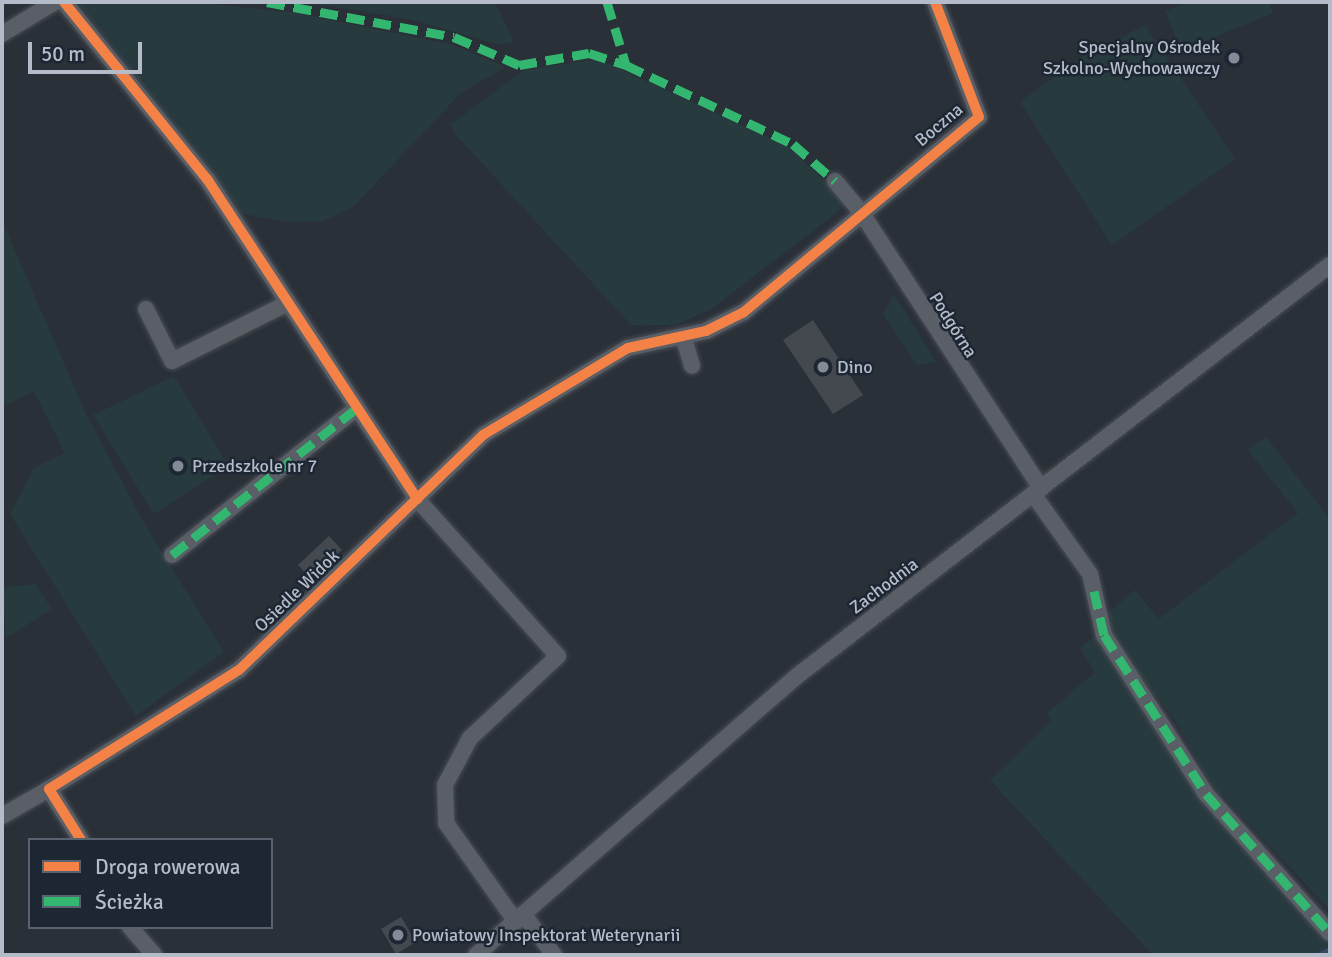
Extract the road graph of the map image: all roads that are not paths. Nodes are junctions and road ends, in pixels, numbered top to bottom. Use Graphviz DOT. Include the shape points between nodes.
graph roads {
  1 [pos="55,2"];
  2 [pos="64,2"];
  3 [pos="935,2"];
  4 [pos="2,34"];
  5 [pos="835,181"];
  6 [pos="861,212"];
  7 [pos="1330,265"];
  8 [pos="288,303"];
  9 [pos="146,309"];
  10 [pos="683,336"];
  11 [pos="692,366"];
  12 [pos="354,410"];
  13 [pos="1037,491"];
  14 [pos="417,499"];
  15 [pos="172,555"];
  16 [pos="50,789"];
  17 [pos="2,816"];
  18 [pos="79,838"];
  19 [pos="520,918"];
  20 [pos="132,929"];
  21 [pos="1330,933"];
  22 [pos="154,955"];
  23 [pos="476,955"];
  24 [pos="554,955"];
  1 -- 4 [label="street"];
  2 -- 8 [label="street" via="207,179"];
  3 -- 6 [label="street, Boczna" via="979,117"];
  5 -- 6 [label="street, Podgórna"];
  6 -- 10 [label="street, Osiedle Widok" via="744,312"];
  6 -- 13 [label="street, Podgórna"];
  7 -- 13 [label="street, Zachodnia"];
  8 -- 9 [label="street" via="172,361"];
  8 -- 12 [label="street"];
  10 -- 11 [label="street"];
  10 -- 14 [label="street, Osiedle Widok" via="628,348 600,362 483,435"];
  12 -- 14 [label="street"];
  12 -- 15 [label="street"];
  13 -- 19 [label="street, Zachodnia" via="765,702"];
  13 -- 21 [label="street, Podgórna" via="1081,559 1104,635 1206,794"];
  14 -- 16 [label="street, Osiedle Widok" via="239,670"];
  14 -- 19 [label="street" via="558,656 470,738 445,785 446,823"];
  16 -- 17 [label="street, Osiedle Widok"];
  16 -- 18 [label="street"];
  19 -- 23 [label="street, Zachodnia"];
  19 -- 24 [label="street"];
  20 -- 22 [label="street"];
}
